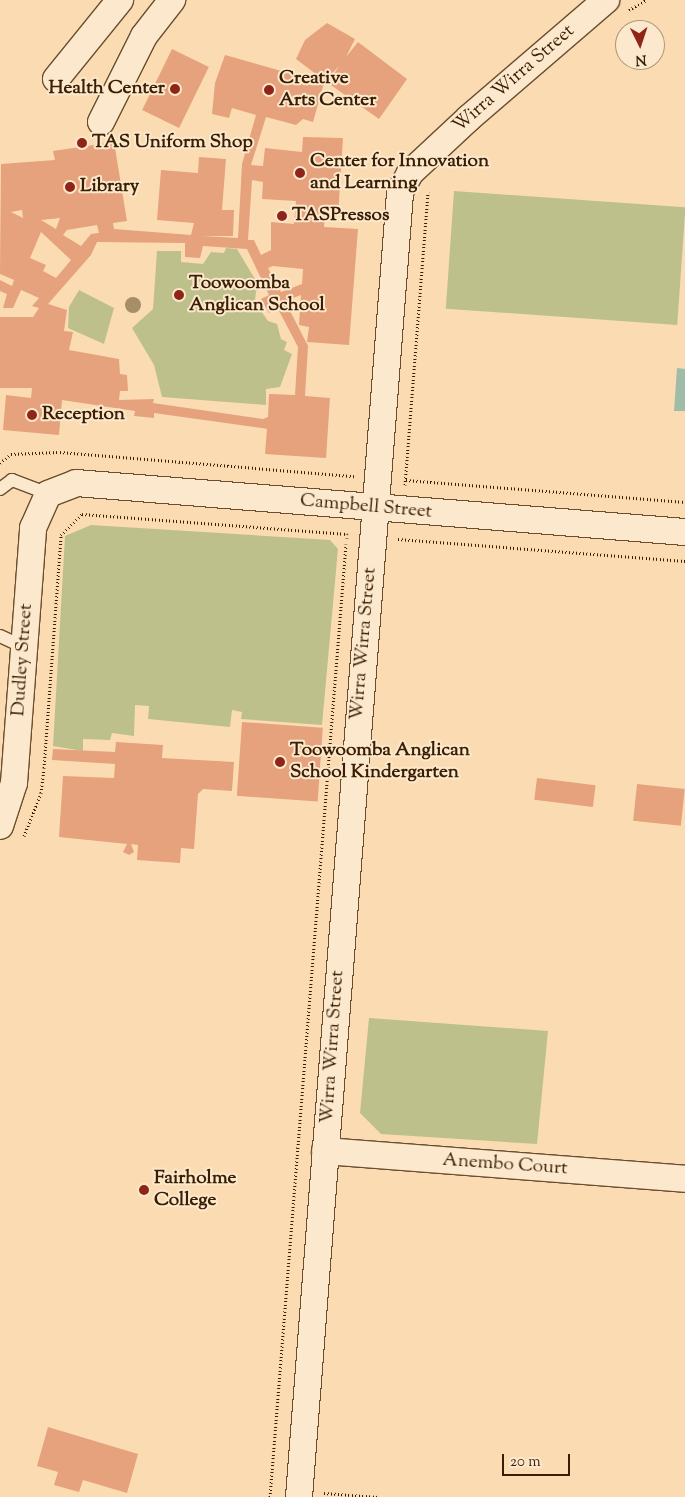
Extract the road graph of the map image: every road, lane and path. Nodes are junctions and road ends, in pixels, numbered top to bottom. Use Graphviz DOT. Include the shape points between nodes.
graph roads {
  1 [pos="120,0"];
  2 [pos="172,0"];
  3 [pos="646,0"];
  4 [pos="616,6"];
  5 [pos="56,79"];
  6 [pos="101,122"];
  7 [pos="431,184"];
  8 [pos="0,463"];
  9 [pos="357,476"];
  10 [pos="406,480"];
  11 [pos="0,489"];
  12 [pos="48,494"];
  13 [pos="685,502"];
  14 [pos="376,508"];
  15 [pos="402,510"];
  16 [pos="685,532"];
  17 [pos="685,561"];
  18 [pos="0,636"];
  19 [pos="24,646"];
  20 [pos="8,835"];
  21 [pos="325,1151"];
  22 [pos="685,1179"];
  23 [pos="312,1495"];
  24 [pos="270,1497"];
  25 [pos="378,1497"];
  1 -- 5 [label="street"];
  2 -- 6 [label="street" via="144,36"];
  3 -- 4 [label="path"];
  4 -- 14 [label="street, Wirra Wirra Street" via="469,118 410,173 400,192"];
  7 -- 10 [label="path"];
  8 -- 9 [label="path" via="11,454 60,452"];
  10 -- 13 [label="path"];
  10 -- 15 [label="path"];
  11 -- 12 [label="lane" via="12,480"];
  12 -- 14 [label="street, Campbell Street" via="76,484"];
  12 -- 19 [label="street, Dudley Street" via="33,528"];
  14 -- 15 [label="street, Campbell Street"];
  14 -- 21 [label="street, Wirra Wirra Street"];
  15 -- 16 [label="street, Campbell Street"];
  15 -- 17 [label="path" via="398,539"];
  18 -- 19 [label="lane"];
  19 -- 20 [label="street, Dudley Street"];
  20 -- 24 [label="path" via="28,830 41,793 62,535 82,514 347,534"];
  21 -- 22 [label="street, Anembo Court"];
  21 -- 23 [label="street, Wirra Wirra Street"];
  23 -- 25 [label="path"];
}
